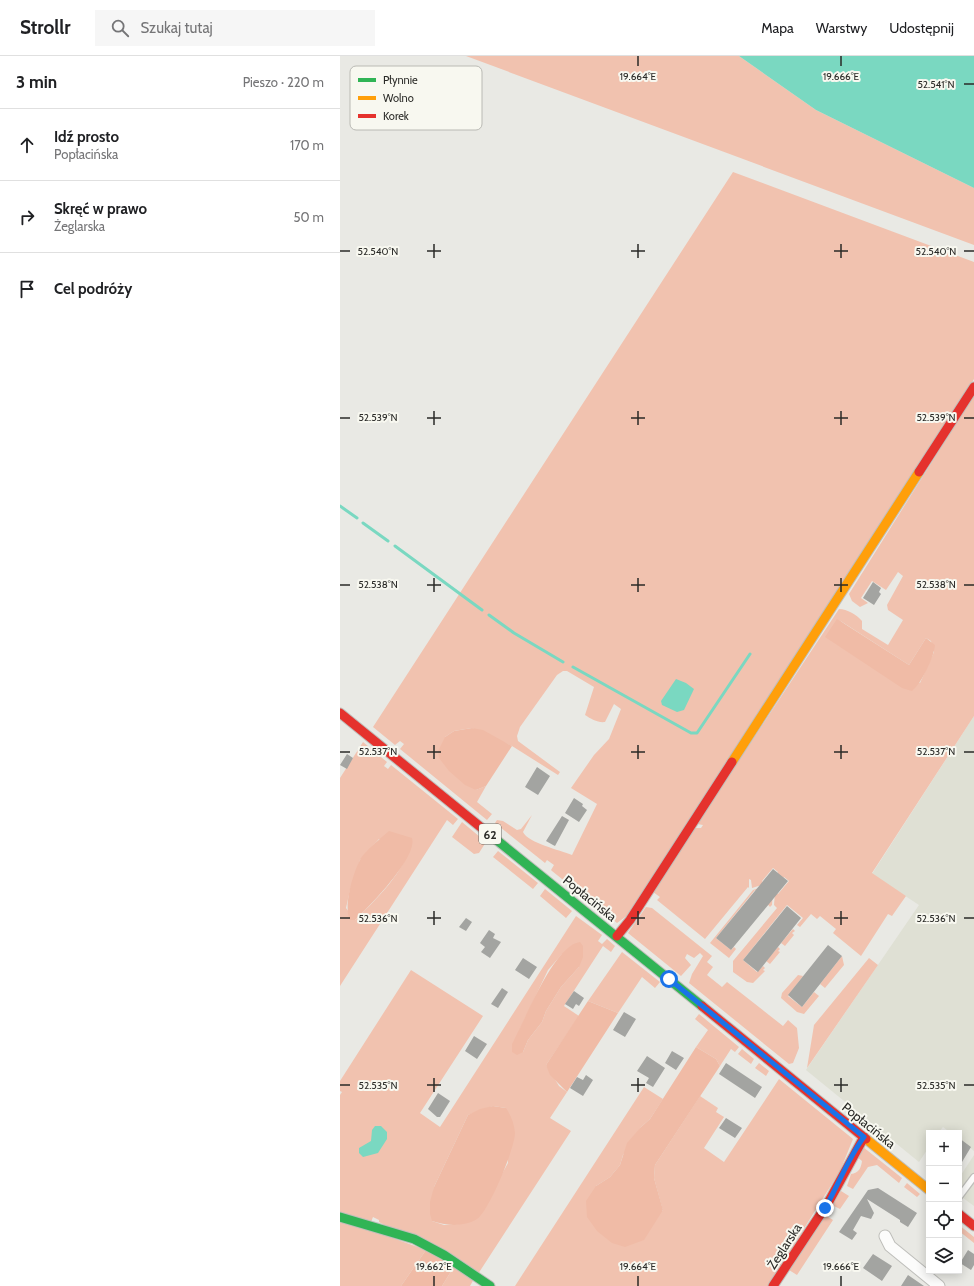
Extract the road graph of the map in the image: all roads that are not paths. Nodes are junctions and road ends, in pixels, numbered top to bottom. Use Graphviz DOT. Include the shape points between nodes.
graph roads {
  1 [pos="974,387"];
  2 [pos="340,713"];
  3 [pos="617,936"];
  4 [pos="864,1137"];
  5 [pos="974,1177"];
  6 [pos="926,1188"];
  7 [pos="962,1193"];
  8 [pos="340,1216"];
  9 [pos="962,1216"];
  10 [pos="974,1226"];
  11 [pos="885,1236"];
  12 [pos="490,1286"];
  13 [pos="773,1286"];
  14 [pos="939,1286"];
  1 -- 3 [label="street" via="630,920"];
  2 -- 3 [label="street, Popłacińska / 62"];
  3 -- 4 [label="street, Popłacińska / 62"];
  4 -- 6 [label="street, Popłacińska / 62"];
  4 -- 13 [label="street, Żeglarska" via="853,1152 825,1208"];
  5 -- 7 [label="lane"];
  8 -- 12 [label="street" via="414,1239 444,1255"];
  9 -- 10 [label="street"];
  11 -- 14 [label="street" via="890,1246"];
}
